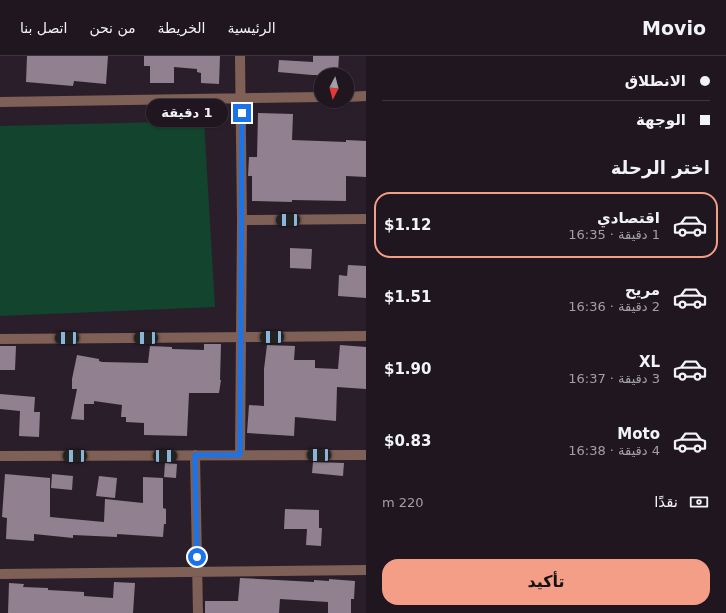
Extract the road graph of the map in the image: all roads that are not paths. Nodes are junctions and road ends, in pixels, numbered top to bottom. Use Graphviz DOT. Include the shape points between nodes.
graph roads {
  1 [pos="240,56"];
  2 [pos="366,96"];
  3 [pos="314,97"];
  4 [pos="354,97"];
  5 [pos="242,98"];
  6 [pos="0,102"];
  7 [pos="366,219"];
  8 [pos="242,220"];
  9 [pos="366,336"];
  10 [pos="241,337"];
  11 [pos="0,339"];
  12 [pos="195,455"];
  13 [pos="240,455"];
  14 [pos="366,455"];
  15 [pos="0,456"];
  16 [pos="366,570"];
  17 [pos="197,572"];
  18 [pos="0,574"];
  19 [pos="198,613"];
  1 -- 5 [label="street"];
  2 -- 4 [label="street"];
  3 -- 5 [label="street"];
  5 -- 6 [label="street"];
  5 -- 8 [label="street"];
  7 -- 8 [label="street"];
  8 -- 10 [label="street"];
  9 -- 10 [label="street"];
  10 -- 11 [label="street"];
  10 -- 13 [label="street"];
  12 -- 13 [label="street"];
  12 -- 15 [label="street"];
  12 -- 17 [label="street"];
  13 -- 14 [label="street"];
  16 -- 17 [label="street"];
  17 -- 18 [label="street"];
  17 -- 19 [label="street"];
}
